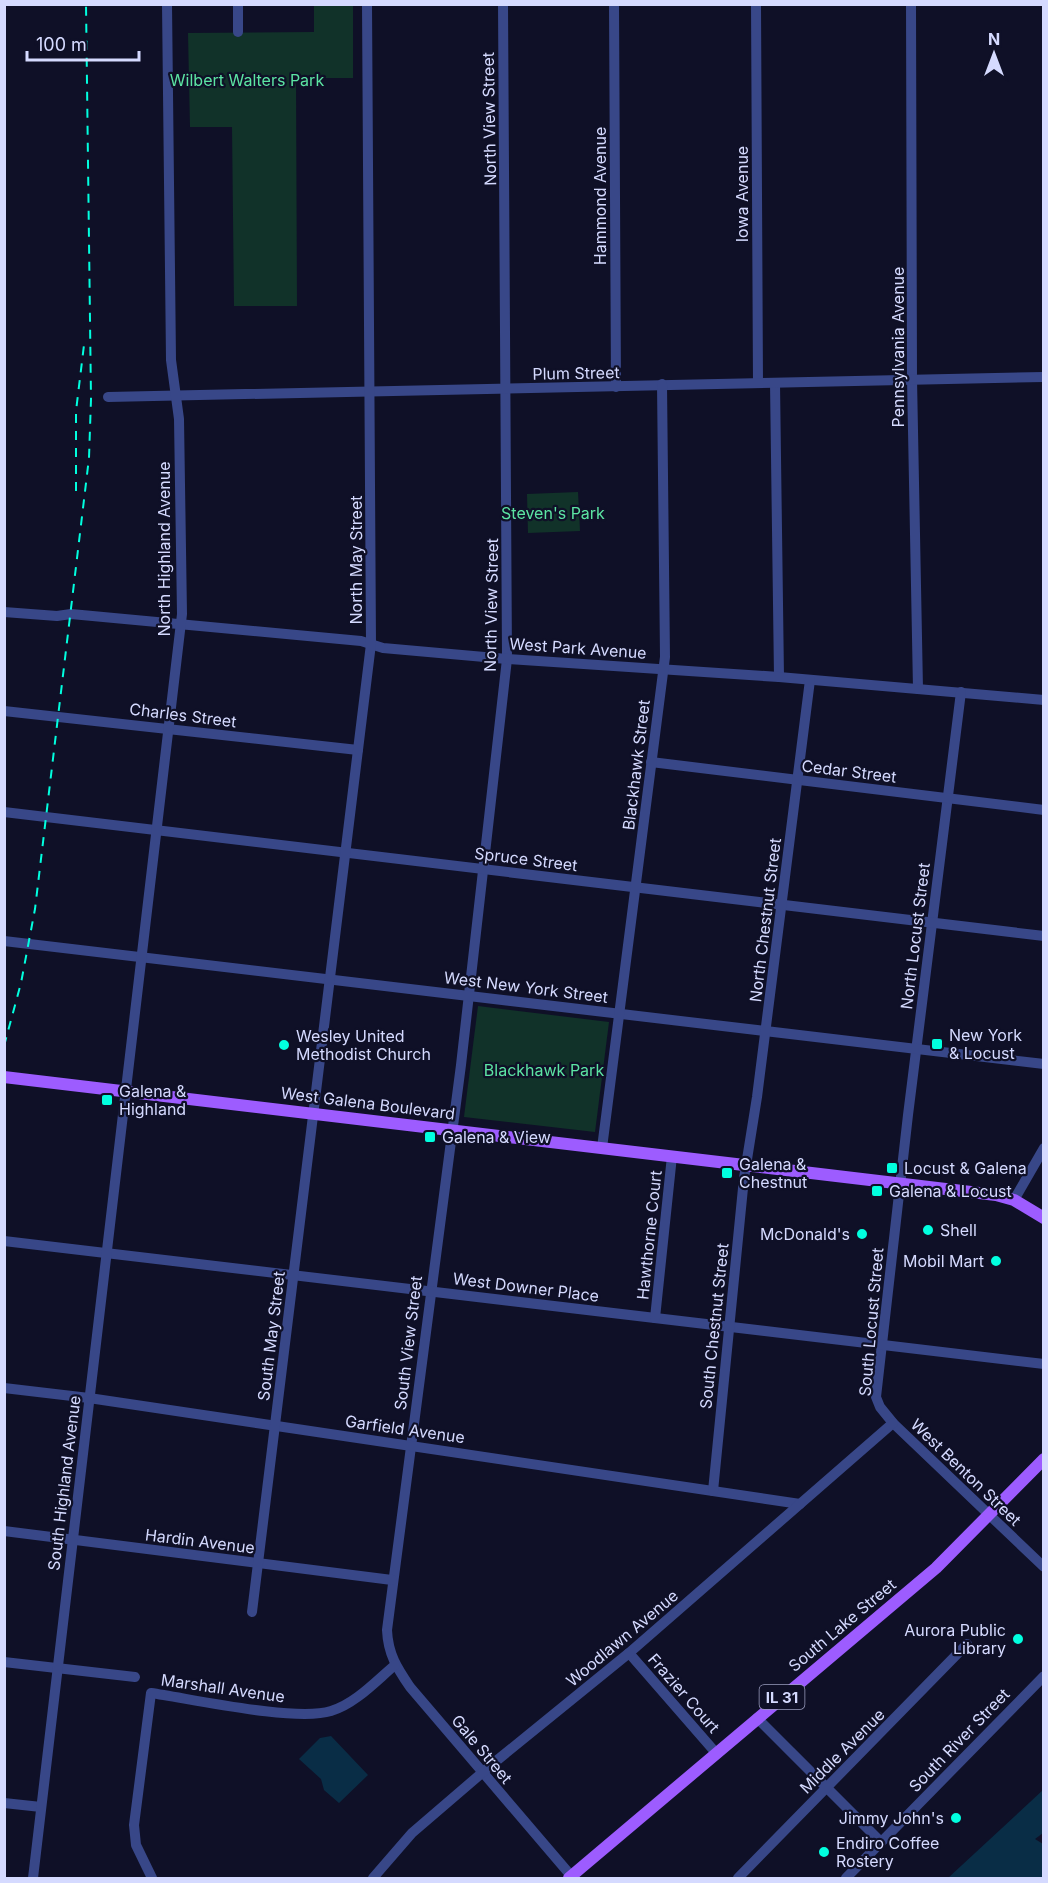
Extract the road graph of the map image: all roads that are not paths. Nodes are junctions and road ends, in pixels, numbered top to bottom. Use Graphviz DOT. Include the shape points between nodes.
graph roads {
  1 [pos="167,4"];
  2 [pos="238,4"];
  3 [pos="367,4"];
  4 [pos="503,4"];
  5 [pos="614,4"];
  6 [pos="756,4"];
  7 [pos="911,4"];
  8 [pos="238,32"];
  9 [pos="1044,377"];
  10 [pos="912,379"];
  11 [pos="758,383"];
  12 [pos="775,383"];
  13 [pos="662,384"];
  14 [pos="616,387"];
  15 [pos="507,389"];
  16 [pos="371,391"];
  17 [pos="176,394"];
  18 [pos="108,397"];
  19 [pos="4,612"];
  20 [pos="181,624"];
  21 [pos="371,644"];
  22 [pos="507,659"];
  23 [pos="663,669"];
  24 [pos="779,677"];
  25 [pos="810,680"];
  26 [pos="918,689"];
  27 [pos="961,692"];
  28 [pos="1044,700"];
  29 [pos="4,711"];
  30 [pos="169,728"];
  31 [pos="358,750"];
  32 [pos="651,762"];
  33 [pos="798,780"];
  34 [pos="948,798"];
  35 [pos="1044,810"];
  36 [pos="4,812"];
  37 [pos="157,832"];
  38 [pos="346,854"];
  39 [pos="483,869"];
  40 [pos="635,887"];
  41 [pos="783,904"];
  42 [pos="932,923"];
  43 [pos="1044,936"];
  44 [pos="4,941"];
  45 [pos="141,957"];
  46 [pos="331,979"];
  47 [pos="468,995"];
  48 [pos="620,1013"];
  49 [pos="766,1030"];
  50 [pos="916,1049"];
  51 [pos="1044,1064"];
  52 [pos="4,1077"];
  53 [pos="125,1092"];
  54 [pos="315,1113"];
  55 [pos="453,1131"];
  56 [pos="602,1148"];
  57 [pos="1044,1148"];
  58 [pos="672,1156"];
  59 [pos="748,1164"];
  60 [pos="900,1183"];
  61 [pos="1014,1200"];
  62 [pos="1044,1218"];
  63 [pos="4,1241"];
  64 [pos="106,1253"];
  65 [pos="293,1275"];
  66 [pos="429,1291"];
  67 [pos="655,1318"];
  68 [pos="729,1326"];
  69 [pos="882,1344"];
  70 [pos="1044,1364"];
  71 [pos="4,1388"];
  72 [pos="89,1398"];
  73 [pos="893,1423"];
  74 [pos="275,1426"];
  75 [pos="410,1445"];
  76 [pos="1044,1459"];
  77 [pos="713,1491"];
  78 [pos="800,1504"];
  79 [pos="988,1514"];
  80 [pos="4,1531"];
  81 [pos="72,1540"];
  82 [pos="258,1563"];
  83 [pos="1043,1567"];
  84 [pos="392,1580"];
  85 [pos="252,1612"];
  86 [pos="387,1630"];
  87 [pos="967,1644"];
  88 [pos="629,1653"];
  89 [pos="4,1662"];
  90 [pos="395,1665"];
  91 [pos="58,1668"];
  92 [pos="1044,1676"];
  93 [pos="135,1677"];
  94 [pos="757,1718"];
  95 [pos="716,1753"];
  96 [pos="481,1773"];
  97 [pos="827,1788"];
  98 [pos="4,1803"];
  99 [pos="41,1807"];
  100 [pos="881,1842"];
  101 [pos="33,1878"];
  102 [pos="152,1878"];
  103 [pos="374,1878"];
  104 [pos="571,1878"];
  105 [pos="738,1878"];
  106 [pos="846,1878"];
  1 -- 17 [label="street, North Highland Avenue" via="171,360"];
  2 -- 8 [label="street"];
  3 -- 16 [label="street, North May Street"];
  4 -- 15 [label="street, North View Street"];
  5 -- 14 [label="street, Hammond Avenue"];
  6 -- 11 [label="street, Iowa Avenue"];
  7 -- 10 [label="street, Pennsylvania Avenue"];
  9 -- 10 [label="street, Plum Street"];
  10 -- 12 [label="street, Plum Street"];
  10 -- 26 [label="street, Pennsylvania Avenue"];
  11 -- 12 [label="street, Plum Street"];
  11 -- 13 [label="street, Plum Street"];
  12 -- 24 [label="street"];
  13 -- 14 [label="street, Plum Street"];
  13 -- 23 [label="street, Blackhawk Street"];
  14 -- 15 [label="street, Plum Street"];
  15 -- 16 [label="street, Plum Street"];
  15 -- 22 [label="street, North View Street"];
  16 -- 17 [label="street, Plum Street"];
  16 -- 21 [label="street, North May Street"];
  17 -- 18 [label="street, Plum Street"];
  17 -- 20 [label="street, North Highland Avenue"];
  19 -- 20 [label="street, West Park Avenue"];
  20 -- 21 [label="street, West Park Avenue"];
  20 -- 30 [label="street, North Highland Avenue"];
  21 -- 22 [label="street, West Park Avenue"];
  21 -- 31 [label="street, North May Street"];
  22 -- 23 [label="street, West Park Avenue"];
  22 -- 39 [label="street, North View Street"];
  23 -- 24 [label="street, West Park Avenue"];
  23 -- 32 [label="street, Blackhawk Street"];
  24 -- 25 [label="street, West Park Avenue"];
  25 -- 26 [label="street, West Park Avenue"];
  25 -- 33 [label="street, North Chestnut Street"];
  26 -- 27 [label="street, West Park Avenue"];
  27 -- 28 [label="street, West Park Avenue"];
  27 -- 34 [label="street, North Locust Street"];
  29 -- 30 [label="street, Charles Street"];
  30 -- 31 [label="street, Charles Street"];
  30 -- 37 [label="street, North Highland Avenue"];
  31 -- 38 [label="street, North May Street"];
  32 -- 33 [label="street, Cedar Street"];
  32 -- 40 [label="street, Blackhawk Street"];
  33 -- 34 [label="street, Cedar Street"];
  33 -- 41 [label="street, North Chestnut Street"];
  34 -- 35 [label="street, Cedar Street"];
  34 -- 42 [label="street, North Locust Street"];
  36 -- 37 [label="street, Spruce Street"];
  37 -- 38 [label="street, Spruce Street"];
  37 -- 45 [label="street, North Highland Avenue"];
  38 -- 39 [label="street, Spruce Street"];
  38 -- 46 [label="street, North May Street"];
  39 -- 40 [label="street, Spruce Street"];
  39 -- 47 [label="street, North View Street"];
  40 -- 41 [label="street, Spruce Street"];
  40 -- 48 [label="street, Blackhawk Street"];
  41 -- 42 [label="street, Spruce Street"];
  41 -- 49 [label="street, North Chestnut Street"];
  42 -- 43 [label="street, Spruce Street"];
  42 -- 50 [label="street, North Locust Street"];
  44 -- 45 [label="street, West New York Street"];
  45 -- 46 [label="street, West New York Street"];
  45 -- 53 [label="street, North Highland Avenue"];
  46 -- 47 [label="street, West New York Street"];
  46 -- 54 [label="street, North May Street"];
  47 -- 48 [label="street, West New York Street"];
  47 -- 55 [label="street, North View Street"];
  48 -- 49 [label="street, West New York Street"];
  48 -- 56 [label="street, Blackhawk Street"];
  49 -- 50 [label="street, West New York Street"];
  49 -- 59 [label="street, North Chestnut Street"];
  50 -- 51 [label="street, West New York Street"];
  50 -- 60 [label="street, North Locust Street"];
  52 -- 53 [label="main road, West Galena Boulevard"];
  53 -- 54 [label="main road, West Galena Boulevard"];
  53 -- 64 [label="street, South Highland Avenue"];
  54 -- 55 [label="main road, West Galena Boulevard"];
  54 -- 65 [label="street, South May Street"];
  55 -- 56 [label="main road, West Galena Boulevard"];
  55 -- 66 [label="street, South View Street"];
  56 -- 58 [label="main road, West Galena Boulevard"];
  57 -- 61 [label="street"];
  58 -- 59 [label="main road, West Galena Boulevard"];
  58 -- 67 [label="street, Hawthorne Court"];
  59 -- 60 [label="main road, West Galena Boulevard"];
  59 -- 68 [label="street, South Chestnut Street"];
  60 -- 61 [label="main road, West Galena Boulevard"];
  60 -- 69 [label="street, South Locust Street"];
  61 -- 62 [label="main road, West Galena Boulevard"];
  63 -- 64 [label="street, West Downer Place"];
  64 -- 65 [label="street, West Downer Place"];
  64 -- 72 [label="street, South Highland Avenue"];
  65 -- 66 [label="street, West Downer Place"];
  65 -- 74 [label="street, South May Street"];
  66 -- 67 [label="street, West Downer Place"];
  66 -- 75 [label="street, South View Street"];
  67 -- 68 [label="street, West Downer Place"];
  68 -- 69 [label="street, West Downer Place"];
  68 -- 77 [label="street, South Chestnut Street"];
  69 -- 70 [label="street, West Downer Place"];
  69 -- 73 [label="street, South Locust Street" via="876,1397"];
  71 -- 72 [label="street, Garfield Avenue"];
  72 -- 74 [label="street, Garfield Avenue"];
  72 -- 81 [label="street, South Highland Avenue"];
  73 -- 78 [label="street, Woodlawn Avenue"];
  73 -- 79 [label="street, West Benton Street"];
  74 -- 75 [label="street, Garfield Avenue"];
  74 -- 82 [label="street, South May Street"];
  75 -- 77 [label="street, Garfield Avenue"];
  75 -- 84 [label="street, South View Street"];
  76 -- 79 [label="main road, South Lake Street / IL 31"];
  77 -- 78 [label="street, Garfield Avenue"];
  78 -- 88 [label="street, Woodlawn Avenue"];
  79 -- 83 [label="street, West Benton Street"];
  79 -- 94 [label="main road, South Lake Street / IL 31" via="936,1568"];
  80 -- 81 [label="street, Hardin Avenue"];
  81 -- 82 [label="street, Hardin Avenue"];
  81 -- 91 [label="street, South Highland Avenue"];
  82 -- 84 [label="street, Hardin Avenue"];
  82 -- 85 [label="street, South May Street"];
  84 -- 86 [label="street, South View Street"];
  86 -- 90 [label="street, Gale Street" via="388,1648"];
  87 -- 97 [label="street, Middle Avenue"];
  88 -- 95 [label="street, Frazier Court"];
  88 -- 96 [label="street, Woodlawn Avenue"];
  89 -- 91 [label="street"];
  90 -- 96 [label="street, Gale Street"];
  90 -- 102 [label="street, Marshall Avenue" via="350,1702 314,1714 151,1693 134,1825 136,1845"];
  91 -- 93 [label="street"];
  91 -- 99 [label="street, South Highland Avenue"];
  92 -- 100 [label="street, South River Street"];
  94 -- 95 [label="main road, South Lake Street / IL 31"];
  94 -- 97 [label="street"];
  95 -- 104 [label="main road, South Lake Street / IL 31"];
  96 -- 103 [label="street, Woodlawn Avenue" via="412,1833"];
  96 -- 104 [label="street, Gale Street"];
  97 -- 100 [label="street"];
  97 -- 105 [label="street, Middle Avenue"];
  98 -- 99 [label="street"];
  99 -- 101 [label="street, South Highland Avenue"];
  100 -- 106 [label="street, South River Street"];
}
